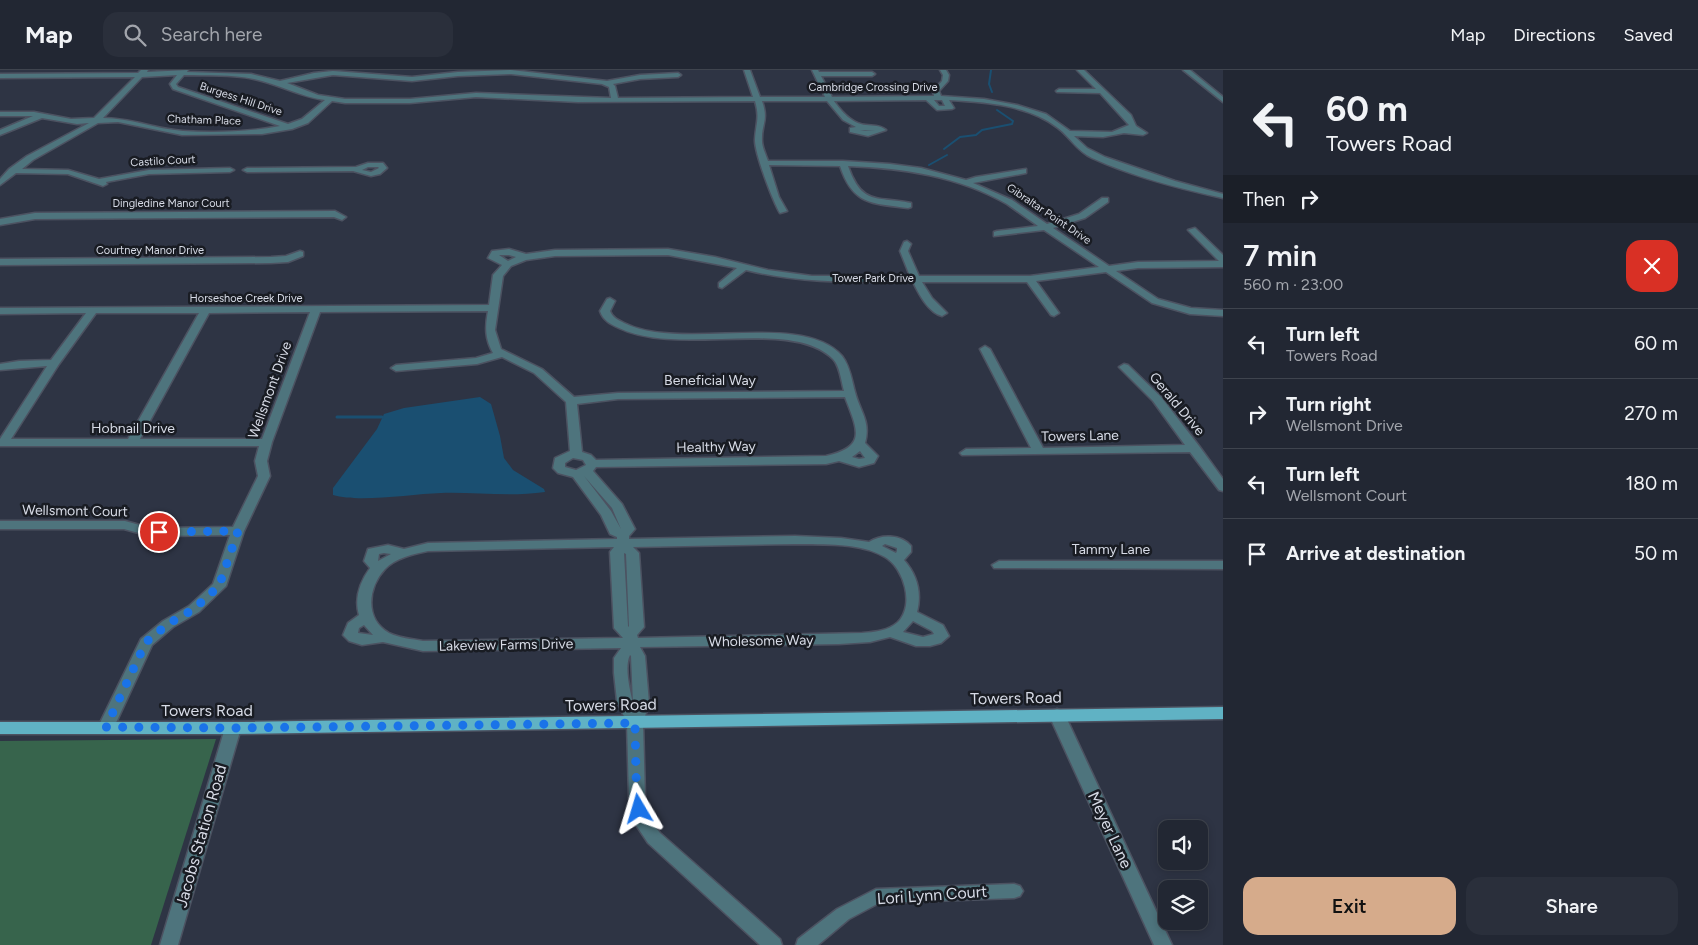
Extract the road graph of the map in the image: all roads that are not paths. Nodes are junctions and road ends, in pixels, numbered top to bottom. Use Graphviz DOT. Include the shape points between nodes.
graph roads {
  1 [pos="247,70"];
  2 [pos="369,70"];
  3 [pos="747,70"];
  4 [pos="943,70"];
  5 [pos="1080,70"];
  6 [pos="1186,70"];
  7 [pos="493,71"];
  8 [pos="571,71"];
  9 [pos="144,72"];
  10 [pos="816,72"];
  11 [pos="182,73"];
  12 [pos="678,74"];
  13 [pos="872,74"];
  14 [pos="240,75"];
  15 [pos="362,75"];
  16 [pos="0,76"];
  17 [pos="565,77"];
  18 [pos="280,83"];
  19 [pos="607,83"];
  20 [pos="1059,91"];
  21 [pos="1100,91"];
  22 [pos="928,98"];
  23 [pos="941,98"];
  24 [pos="330,99"];
  25 [pos="756,99"];
  26 [pos="831,99"];
  27 [pos="615,100"];
  28 [pos="1223,100"];
  29 [pos="0,114"];
  30 [pos="42,115"];
  31 [pos="96,121"];
  32 [pos="1132,126"];
  33 [pos="863,128"];
  34 [pos="293,129"];
  35 [pos="1123,131"];
  36 [pos="1070,133"];
  37 [pos="1,135"];
  38 [pos="765,163"];
  39 [pos="843,163"];
  40 [pos="357,170"];
  41 [pos="1023,171"];
  42 [pos="12,172"];
  43 [pos="0,183"];
  44 [pos="965,183"];
  45 [pos="1223,196"];
  46 [pos="1104,200"];
  47 [pos="908,205"];
  48 [pos="783,210"];
  49 [pos="342,217"];
  50 [pos="0,222"];
  51 [pos="1045,226"];
  52 [pos="1192,230"];
  53 [pos="997,234"];
  54 [pos="907,244"];
  55 [pos="300,254"];
  56 [pos="526,257"];
  57 [pos="1223,260"];
  58 [pos="0,262"];
  59 [pos="508,264"];
  60 [pos="1223,264"];
  61 [pos="743,268"];
  62 [pos="1108,269"];
  63 [pos="916,278"];
  64 [pos="1030,279"];
  65 [pos="722,285"];
  66 [pos="610,300"];
  67 [pos="492,308"];
  68 [pos="316,310"];
  69 [pos="0,311"];
  70 [pos="93,311"];
  71 [pos="205,311"];
  72 [pos="1054,312"];
  73 [pos="942,313"];
  74 [pos="1223,313"];
  75 [pos="985,349"];
  76 [pos="502,354"];
  77 [pos="54,363"];
  78 [pos="0,367"];
  79 [pos="1124,367"];
  80 [pos="396,368"];
  81 [pos="850,394"];
  82 [pos="571,401"];
  83 [pos="266,442"];
  84 [pos="1,443"];
  85 [pos="132,443"];
  86 [pos="859,444"];
  87 [pos="1196,448"];
  88 [pos="1039,452"];
  89 [pos="966,453"];
  90 [pos="576,454"];
  91 [pos="839,457"];
  92 [pos="586,469"];
  93 [pos="1223,487"];
  94 [pos="0,525"];
  95 [pos="238,531"];
  96 [pos="623,540"];
  97 [pos="1000,565"];
  98 [pos="1223,565"];
  99 [pos="910,614"];
  100 [pos="366,617"];
  101 [pos="890,632"];
  102 [pos="382,636"];
  103 [pos="630,639"];
  104 [pos="1223,714"];
  105 [pos="1057,715"];
  106 [pos="635,723"];
  107 [pos="106,727"];
  108 [pos="0,728"];
  109 [pos="233,728"];
  110 [pos="1014,891"];
  111 [pos="170,945"];
  112 [pos="773,945"];
  113 [pos="805,945"];
  114 [pos="1163,945"];
  1 -- 14 [label="street"];
  2 -- 15 [label="street"];
  3 -- 25 [label="street"];
  4 -- 23 [label="street" via="945,81 936,91"];
  5 -- 21 [label="street"];
  6 -- 28 [label="street"];
  7 -- 15 [label="street" via="412,79"];
  7 -- 17 [label="street"];
  8 -- 17 [label="street"];
  9 -- 11 [label="street, Cambridge Crossing Drive"];
  9 -- 16 [label="street, Cambridge Crossing Drive"];
  9 -- 31 [label="street"];
  10 -- 13 [label="street"];
  10 -- 26 [label="street"];
  11 -- 14 [label="street, Cambridge Crossing Drive"];
  11 -- 34 [label="street, Burgess Hill Drive" via="173,84 175,88"];
  12 -- 19 [label="street"];
  14 -- 18 [label="street, Cambridge Crossing Drive"];
  15 -- 18 [label="street" via="323,73"];
  17 -- 19 [label="street"];
  18 -- 24 [label="street, Cambridge Crossing Drive" via="303,93"];
  19 -- 27 [label="street" via="614,88"];
  20 -- 21 [label="street"];
  21 -- 32 [label="street" via="1128,117"];
  22 -- 23 [label="street, Cambridge Crossing Drive"];
  22 -- 23 [label="street" via="934,107 950,108"];
  22 -- 26 [label="street, Cambridge Crossing Drive"];
  23 -- 36 [label="street, Cambridge Crossing Drive" via="996,103 1020,109 1048,119"];
  24 -- 27 [label="street, Cambridge Crossing Drive" via="410,101 480,95 492,102 501,95"];
  24 -- 34 [label="street, Chatham Place"];
  25 -- 26 [label="street, Cambridge Crossing Drive"];
  25 -- 27 [label="street, Cambridge Crossing Drive"];
  25 -- 38 [label="street" via="762,112 758,141"];
  26 -- 33 [label="street" via="841,116"];
  29 -- 30 [label="street, Chatham Place"];
  30 -- 31 [label="street, Chatham Place" via="70,121"];
  30 -- 37 [label="street"];
  31 -- 34 [label="street, Chatham Place" via="127,122 182,133"];
  31 -- 42 [label="street" via="30,158"];
  32 -- 35 [label="street"];
  32 -- 35 [label="street" via="1143,133"];
  35 -- 36 [label="street"];
  36 -- 45 [label="street, Cambridge Crossing Drive" via="1082,149 1098,158"];
  38 -- 39 [label="street, Gibraltar Point Drive"];
  38 -- 48 [label="street" via="775,197"];
  39 -- 44 [label="street, Gibraltar Point Drive" via="902,167"];
  39 -- 47 [label="street" via="858,192 877,200"];
  40 -- 42 [label="street, Castilo Court" via="247,170 241,167 149,172 101,183 68,172"];
  41 -- 44 [label="street"];
  42 -- 43 [label="street"];
  44 -- 51 [label="street, Gibraltar Point Drive" via="997,195"];
  46 -- 51 [label="street" via="1085,216"];
  49 -- 50 [label="street, Dingledine Manor Court" via="335,214 35,216"];
  51 -- 53 [label="street"];
  51 -- 62 [label="street, Gibraltar Point Drive"];
  52 -- 57 [label="street"];
  54 -- 63 [label="street" via="905,255"];
  55 -- 58 [label="street, Courtney Manor Drive" via="272,260"];
  56 -- 59 [label="street, Tower Park Drive"];
  56 -- 59 [label="street, Tower Park Drive" via="509,252 495,253 493,258"];
  56 -- 61 [label="street, Tower Park Drive" via="555,253 668,252"];
  59 -- 67 [label="street" via="498,275"];
  60 -- 62 [label="street, Tower Park Drive" via="1138,265"];
  61 -- 63 [label="street, Tower Park Drive" via="787,277"];
  61 -- 65 [label="street"];
  62 -- 64 [label="street, Tower Park Drive"];
  62 -- 74 [label="street, Gibraltar Point Drive" via="1158,302 1160,310 1166,313 1183,310"];
  63 -- 64 [label="street, Tower Park Drive"];
  63 -- 73 [label="street" via="927,300"];
  64 -- 72 [label="street"];
  66 -- 81 [label="street, Healthy Way" via="605,310 606,317 624,328 648,335 674,338 816,338 837,356"];
  67 -- 68 [label="street, Horseshoe Creek Drive"];
  67 -- 76 [label="street" via="490,330 497,351"];
  68 -- 71 [label="street, Horseshoe Creek Drive"];
  68 -- 83 [label="street, Wellsmont Drive"];
  69 -- 70 [label="street, Horseshoe Creek Drive"];
  70 -- 71 [label="street, Horseshoe Creek Drive"];
  70 -- 77 [label="street"];
  71 -- 85 [label="street"];
  75 -- 88 [label="street"];
  76 -- 80 [label="street" via="477,361"];
  76 -- 82 [label="street" via="538,371"];
  77 -- 78 [label="street"];
  77 -- 84 [label="street"];
  79 -- 87 [label="street, Gerald Drive" via="1156,398"];
  81 -- 82 [label="street, Beneficial Way" via="618,396"];
  81 -- 86 [label="street, Healthy Way" via="861,422"];
  82 -- 90 [label="street"];
  83 -- 85 [label="street, Hobnail Drive"];
  83 -- 95 [label="street, Wellsmont Drive" via="261,461 264,476"];
  84 -- 85 [label="street, Hobnail Drive"];
  86 -- 91 [label="street, Healthy Way" via="848,455"];
  86 -- 91 [label="street, Healthy Way" via="872,456 870,460 859,463"];
  87 -- 88 [label="street, Towers Lane"];
  87 -- 93 [label="street, Gerald Drive"];
  88 -- 89 [label="street, Towers Lane"];
  90 -- 92 [label="street" via="586,457"];
  90 -- 92 [label="street" via="565,456 558,464 562,470"];
  91 -- 92 [label="street, Healthy Way"];
  92 -- 96 [label="street" via="615,532"];
  94 -- 95 [label="street, Wellsmont Court" via="125,525 159,532"];
  95 -- 107 [label="street, Wellsmont Drive" via="219,586 194,609 146,642"];
  96 -- 99 [label="street" via="794,540 872,547 897,560 910,579"];
  96 -- 100 [label="street" via="441,546 403,554 381,565 370,580 364,595"];
  96 -- 103 [label="street" via="617,552 621,628"];
  97 -- 98 [label="street, Tammy Lane"];
  99 -- 101 [label="street, Wholesome Way" via="909,620"];
  99 -- 101 [label="street" via="938,628 942,636 934,642 915,641"];
  100 -- 102 [label="street"];
  100 -- 102 [label="street, Lakeview Farms Drive" via="353,626 350,635 367,641"];
  101 -- 103 [label="street, Wholesome Way" via="839,639"];
  102 -- 103 [label="street, Lakeview Farms Drive" via="423,646"];
  103 -- 106 [label="street" via="638,656 641,702"];
  104 -- 105 [label="main road, Towers Road"];
  105 -- 106 [label="main road, Towers Road"];
  105 -- 114 [label="street, Meyer Lane"];
  106 -- 109 [label="main road, Towers Road"];
  106 -- 112 [label="street" via="637,798 642,822 654,838"];
  107 -- 108 [label="main road, Towers Road"];
  107 -- 109 [label="main road, Towers Road"];
  109 -- 111 [label="street, Jacobs Station Road"];
  110 -- 113 [label="street, Lori Lynn Court" via="876,896 843,914"];
}
